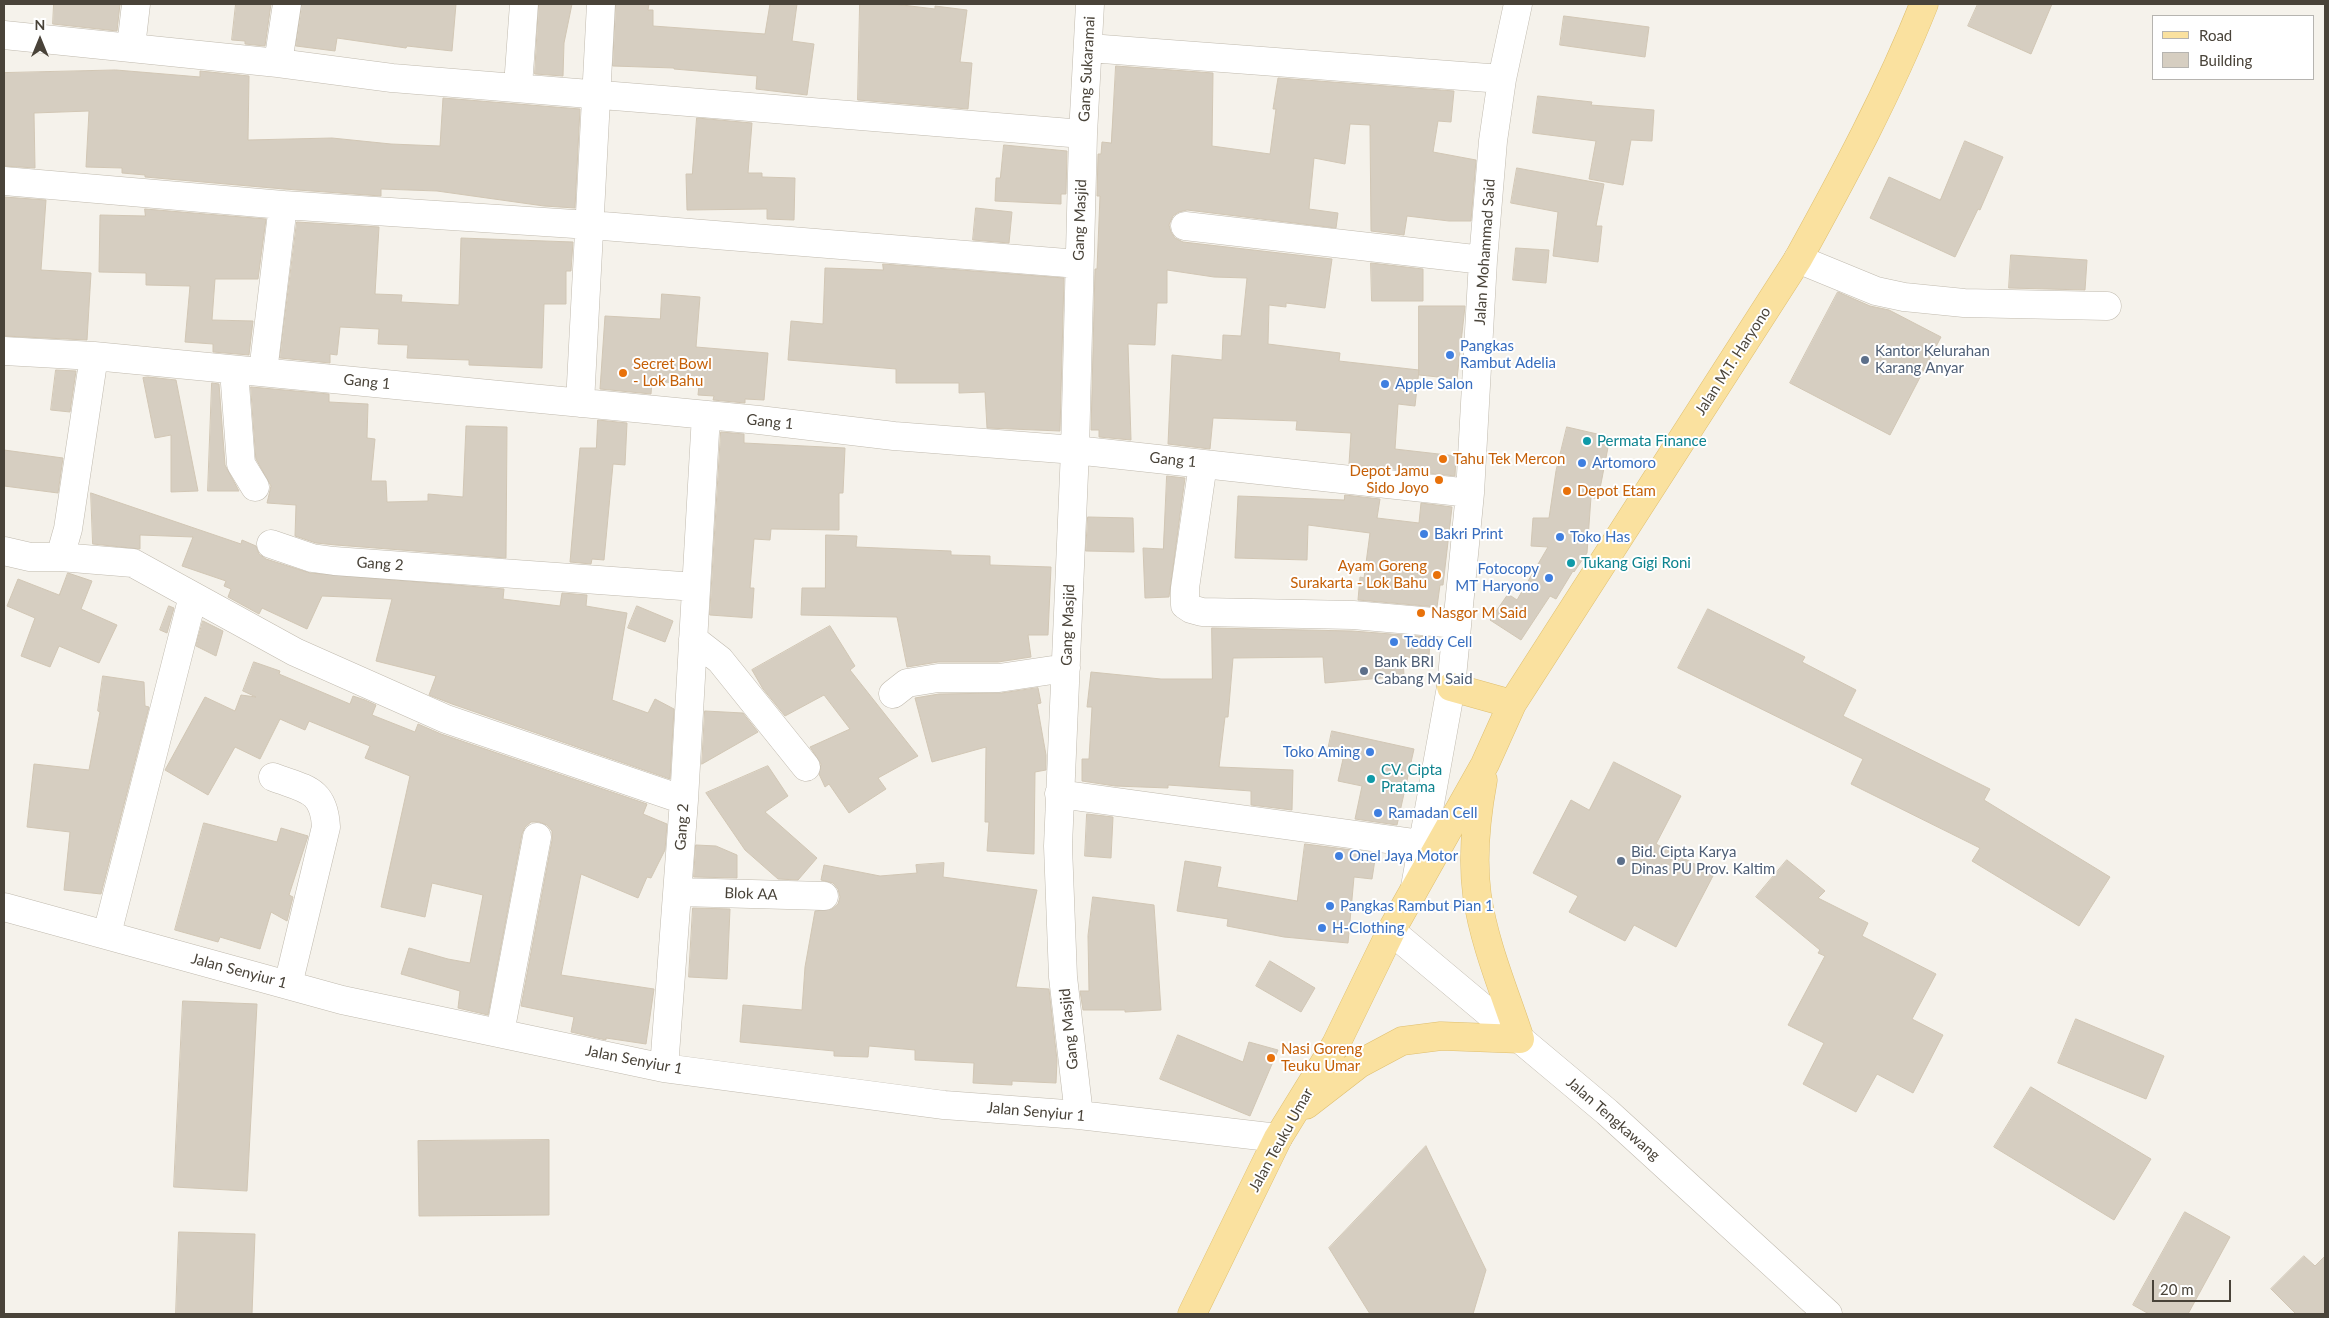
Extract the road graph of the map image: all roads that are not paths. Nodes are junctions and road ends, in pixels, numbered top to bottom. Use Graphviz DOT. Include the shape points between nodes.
graph roads {
  1 [pos="136,4"];
  2 [pos="286,4"];
  3 [pos="524,4"];
  4 [pos="601,4"];
  5 [pos="1090,4"];
  6 [pos="1518,4"];
  7 [pos="1924,4"];
  8 [pos="4,35"];
  9 [pos="131,47"];
  10 [pos="1089,48"];
  11 [pos="278,63"];
  12 [pos="1502,79"];
  13 [pos="518,86"];
  14 [pos="596,94"];
  15 [pos="1083,134"];
  16 [pos="4,181"];
  17 [pos="283,205"];
  18 [pos="590,225"];
  19 [pos="1184,226"];
  20 [pos="1798,259"];
  21 [pos="1483,260"];
  22 [pos="1079,264"];
  23 [pos="2107,306"];
  24 [pos="4,352"];
  25 [pos="82,355"];
  26 [pos="234,370"];
  27 [pos="263,372"];
  28 [pos="580,403"];
  29 [pos="706,415"];
  30 [pos="1075,450"];
  31 [pos="1203,464"];
  32 [pos="255,487"];
  33 [pos="1470,493"];
  34 [pos="271,544"];
  35 [pos="4,551"];
  36 [pos="60,557"];
  37 [pos="696,587"];
  38 [pos="194,596"];
  39 [pos="1457,624"];
  40 [pos="693,639"];
  41 [pos="1066,668"];
  42 [pos="1451,687"];
  43 [pos="892,694"];
  44 [pos="1512,704"];
  45 [pos="1485,764"];
  46 [pos="806,767"];
  47 [pos="273,777"];
  48 [pos="1059,794"];
  49 [pos="684,800"];
  50 [pos="537,837"];
  51 [pos="1422,844"];
  52 [pos="1415,888"];
  53 [pos="678,892"];
  54 [pos="824,896"];
  55 [pos="4,907"];
  56 [pos="1391,931"];
  57 [pos="107,934"];
  58 [pos="288,985"];
  59 [pos="500,1033"];
  60 [pos="1520,1039"];
  61 [pos="664,1068"];
  62 [pos="1079,1115"];
  63 [pos="1285,1128"];
  64 [pos="1192,1314"];
  65 [pos="1828,1314"];
  1 -- 9 [label="street"];
  2 -- 11 [label="street"];
  3 -- 13 [label="street"];
  4 -- 14 [label="street"];
  5 -- 10 [label="street, Gang Sukaramai"];
  6 -- 12 [label="street, Jalan Mohammad Said"];
  7 -- 20 [label="main road, Jalan M.T. Haryono" via="1905,52"];
  8 -- 9 [label="street"];
  9 -- 11 [label="street"];
  10 -- 12 [label="street"];
  10 -- 15 [label="street, Gang Sukaramai"];
  11 -- 13 [label="street" via="392,78"];
  12 -- 21 [label="street, Jalan Mohammad Said"];
  13 -- 14 [label="street"];
  14 -- 15 [label="street"];
  14 -- 18 [label="street"];
  15 -- 22 [label="street, Gang Masjid"];
  16 -- 17 [label="street"];
  17 -- 18 [label="street"];
  17 -- 27 [label="street"];
  18 -- 22 [label="street"];
  18 -- 28 [label="street"];
  19 -- 21 [label="street"];
  20 -- 23 [label="street" via="1876,291 1904,297 1964,303"];
  20 -- 44 [label="main road, Jalan M.T. Haryono"];
  21 -- 33 [label="street, Jalan Mohammad Said"];
  22 -- 30 [label="street, Gang Masjid"];
  24 -- 25 [label="street, Gang 1"];
  25 -- 26 [label="street, Gang 1"];
  25 -- 36 [label="street" via="68,529"];
  26 -- 27 [label="street, Gang 1"];
  26 -- 32 [label="street" via="241,464"];
  27 -- 28 [label="street, Gang 1"];
  28 -- 29 [label="street, Gang 1"];
  29 -- 30 [label="street, Gang 1" via="894,436"];
  29 -- 37 [label="street, Gang 2"];
  30 -- 31 [label="street, Gang 1"];
  30 -- 41 [label="street, Gang Masjid"];
  31 -- 33 [label="street, Gang 1"];
  31 -- 39 [label="street" via="1185,588 1185,604 1191,609 1202,612 1353,615"];
  33 -- 39 [label="street, Jalan Mohammad Said"];
  34 -- 37 [label="street, Gang 2" via="305,556 334,561"];
  35 -- 36 [label="street"];
  36 -- 38 [label="street" via="133,563"];
  37 -- 40 [label="street, Gang 2"];
  38 -- 49 [label="street" via="295,652 446,719"];
  38 -- 57 [label="street"];
  39 -- 42 [label="street, Jalan Mohammad Said"];
  40 -- 46 [label="street" via="720,660"];
  40 -- 49 [label="street, Gang 2"];
  41 -- 43 [label="street" via="999,678 938,678 908,683"];
  41 -- 48 [label="street, Gang Masjid"];
  42 -- 44 [label="main road"];
  42 -- 51 [label="street, Jalan Mohammad Said"];
  44 -- 45 [label="main road, Jalan M.T. Haryono"];
  45 -- 52 [label="main road, Jalan M.T. Haryono"];
  45 -- 60 [label="main road" via="1476,848 1477,895"];
  47 -- 58 [label="street" via="310,791 325,810 326,827"];
  48 -- 51 [label="street"];
  48 -- 62 [label="street, Gang Masjid" via="1063,978"];
  49 -- 53 [label="street, Gang 2"];
  50 -- 59 [label="street"];
  51 -- 52 [label="street, Jalan Mohammad Said"];
  52 -- 56 [label="main road, Jalan Teuku Umar"];
  53 -- 54 [label="street, Blok AA"];
  53 -- 61 [label="street, Gang 2"];
  55 -- 57 [label="street, Jalan Senyiur 1"];
  56 -- 60 [label="street, Jalan Tengkawang"];
  56 -- 63 [label="main road, Jalan Teuku Umar" via="1336,1044"];
  57 -- 58 [label="street, Jalan Senyiur 1"];
  58 -- 59 [label="street, Jalan Senyiur 1" via="342,1000"];
  59 -- 61 [label="street, Jalan Senyiur 1"];
  60 -- 63 [label="main road" via="1441,1036 1402,1041 1359,1064"];
  60 -- 65 [label="street, Jalan Tengkawang" via="1607,1112"];
  61 -- 62 [label="street, Jalan Senyiur 1" via="944,1105"];
  62 -- 63 [label="street, Jalan Senyiur 1"];
  63 -- 64 [label="main road, Jalan Teuku Umar"];
}
